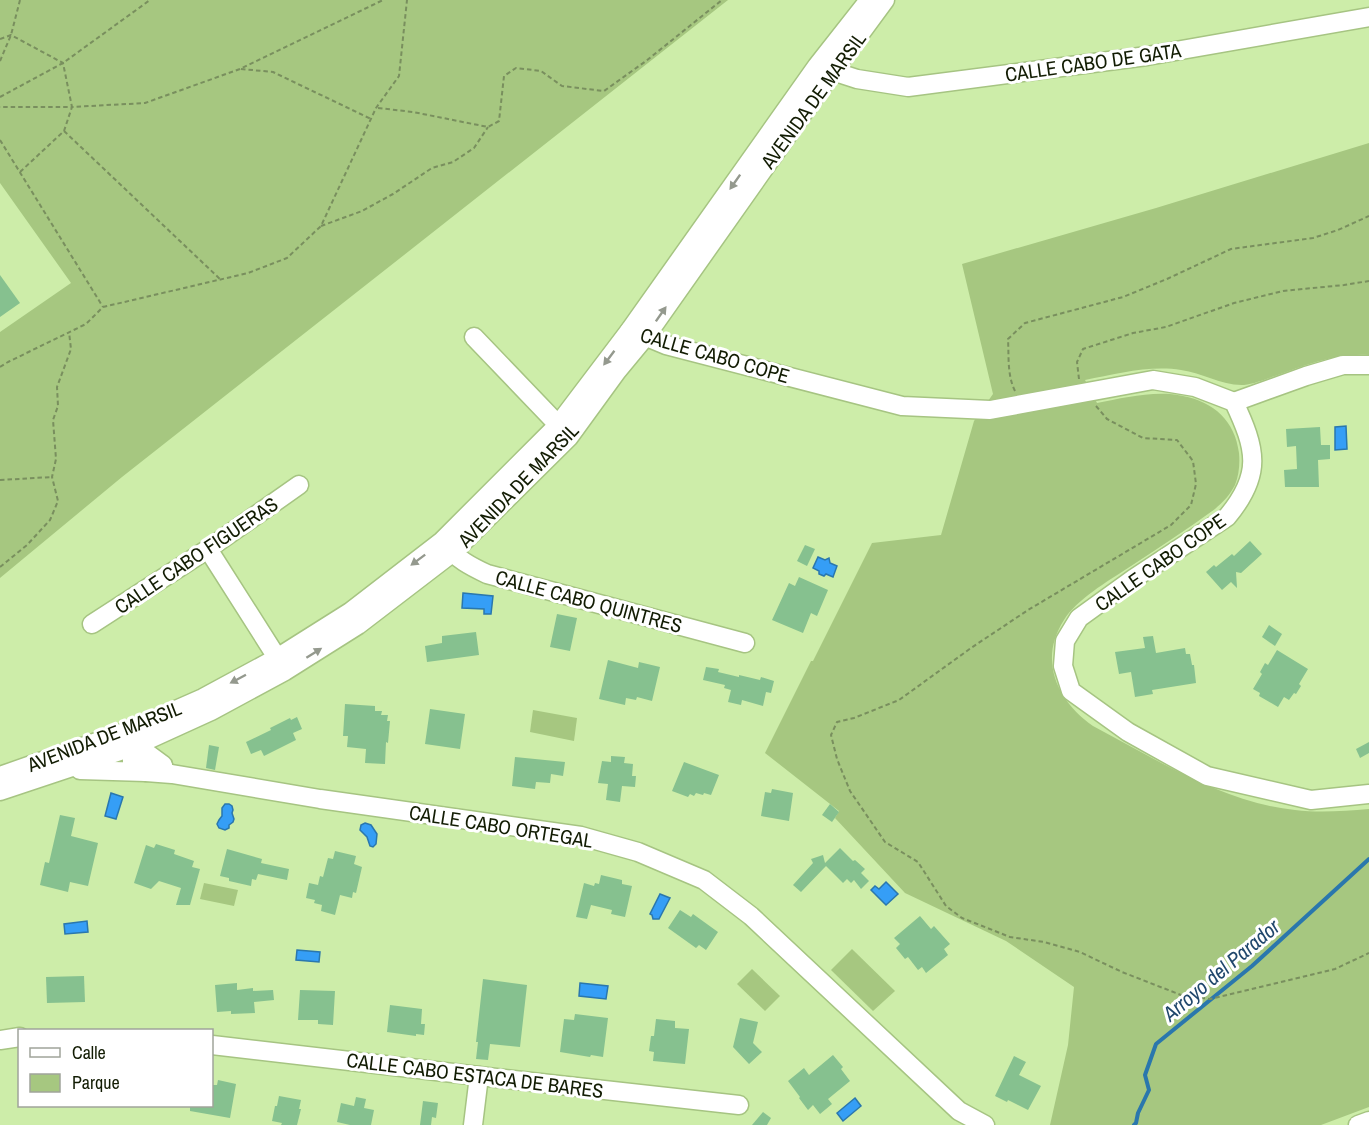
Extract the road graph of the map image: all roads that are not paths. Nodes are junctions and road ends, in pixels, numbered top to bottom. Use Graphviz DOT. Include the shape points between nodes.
graph roads {
  1 [pos="869,0"];
  2 [pos="885,0"];
  3 [pos="1369,17"];
  4 [pos="825,69"];
  5 [pos="638,333"];
  6 [pos="474,337"];
  7 [pos="1369,365"];
  8 [pos="1234,402"];
  9 [pos="564,431"];
  10 [pos="299,485"];
  11 [pos="447,547"];
  12 [pos="208,549"];
  13 [pos="92,624"];
  14 [pos="746,643"];
  15 [pos="281,664"];
  16 [pos="141,726"];
  17 [pos="166,732"];
  18 [pos="101,741"];
  19 [pos="132,747"];
  20 [pos="63,770"];
  21 [pos="161,770"];
  22 [pos="0,776"];
  23 [pos="0,791"];
  24 [pos="1369,794"];
  25 [pos="18,1037"];
  26 [pos="0,1040"];
  27 [pos="213,1045"];
  28 [pos="479,1076"];
  29 [pos="740,1105"];
  30 [pos="1369,1120"];
  31 [pos="474,1125"];
  32 [pos="985,1125"];
  33 [pos="1358,1125"];
  1 -- 4 [label="street, AVENIDA DE MARSIL"];
  2 -- 4 [label="street, AVENIDA DE MARSIL"];
  3 -- 4 [label="street, CALLE CABO DE GATA" via="1147,56 908,87"];
  4 -- 5 [label="street, AVENIDA DE MARSIL"];
  5 -- 8 [label="street, CALLE CABO COPE" via="666,345 902,406 990,410 1153,380 1195,387"];
  5 -- 9 [label="street, AVENIDA DE MARSIL" via="617,371"];
  6 -- 9 [label="street"];
  7 -- 8 [label="street" via="1343,365"];
  8 -- 24 [label="street, CALLE CABO COPE" via="1247,430 1253,462 1247,488 1238,504 1227,517 1079,618 1065,641 1063,666 1071,691 1128,732 1207,776 1311,800"];
  9 -- 11 [label="street, AVENIDA DE MARSIL"];
  10 -- 12 [label="street, CALLE CABO FIGUERAS"];
  11 -- 14 [label="street, CALLE CABO QUINTRES" via="467,565 487,574"];
  11 -- 15 [label="street, AVENIDA DE MARSIL" via="358,625"];
  12 -- 13 [label="street, CALLE CABO FIGUERAS"];
  12 -- 15 [label="street"];
  15 -- 16 [label="street, AVENIDA DE MARSIL, one-way"];
  15 -- 17 [label="street, AVENIDA DE MARSIL" via="211,711"];
  16 -- 18 [label="street, AVENIDA DE MARSIL"];
  16 -- 19 [label="street"];
  17 -- 19 [label="street, AVENIDA DE MARSIL"];
  17 -- 21 [label="street"];
  18 -- 19 [label="street"];
  18 -- 22 [label="street, AVENIDA DE MARSIL"];
  19 -- 20 [label="street, AVENIDA DE MARSIL"];
  19 -- 21 [label="street" via="132,762"];
  20 -- 21 [label="street, CALLE CABO ORTEGAL"];
  20 -- 23 [label="street, AVENIDA DE MARSIL"];
  21 -- 32 [label="street, CALLE CABO ORTEGAL" via="320,799 581,836 638,852 704,880 751,916 959,1111"];
  25 -- 26 [label="street"];
  27 -- 28 [label="street, CALLE CABO ESTACA DE BARES"];
  28 -- 29 [label="street, CALLE CABO ESTACA DE BARES"];
  28 -- 31 [label="street"];
  30 -- 33 [label="street"];
}
